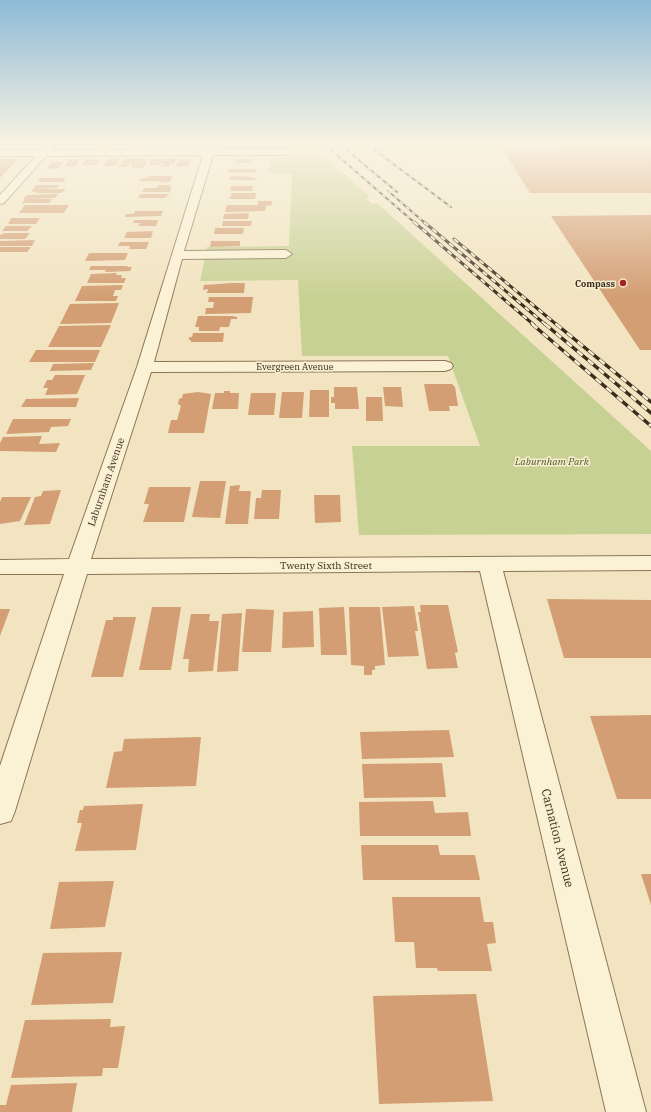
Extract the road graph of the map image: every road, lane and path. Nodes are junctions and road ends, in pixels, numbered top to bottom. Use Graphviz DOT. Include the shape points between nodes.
graph roads {
  1 [pos="197,194"];
  2 [pos="286,254"];
  3 [pos="177,255"];
  4 [pos="445,366"];
  5 [pos="145,367"];
  6 [pos="651,563"];
  7 [pos="490,565"];
  8 [pos="78,566"];
  9 [pos="0,567"];
  10 [pos="0,811"];
  11 [pos="626,1112"];
  1 -- 3 [label="street, Laburnham Avenue"];
  2 -- 3 [label="street"];
  3 -- 5 [label="street, Laburnham Avenue"];
  4 -- 5 [label="street, Evergreen Avenue"];
  5 -- 8 [label="street, Laburnham Avenue"];
  6 -- 7 [label="street, Twenty Sixth Street"];
  7 -- 8 [label="street, Twenty Sixth Street"];
  7 -- 11 [label="street, Carnation Avenue"];
  8 -- 9 [label="street, Twenty Sixth Street"];
  8 -- 10 [label="street, Laburnham Avenue"];
}
